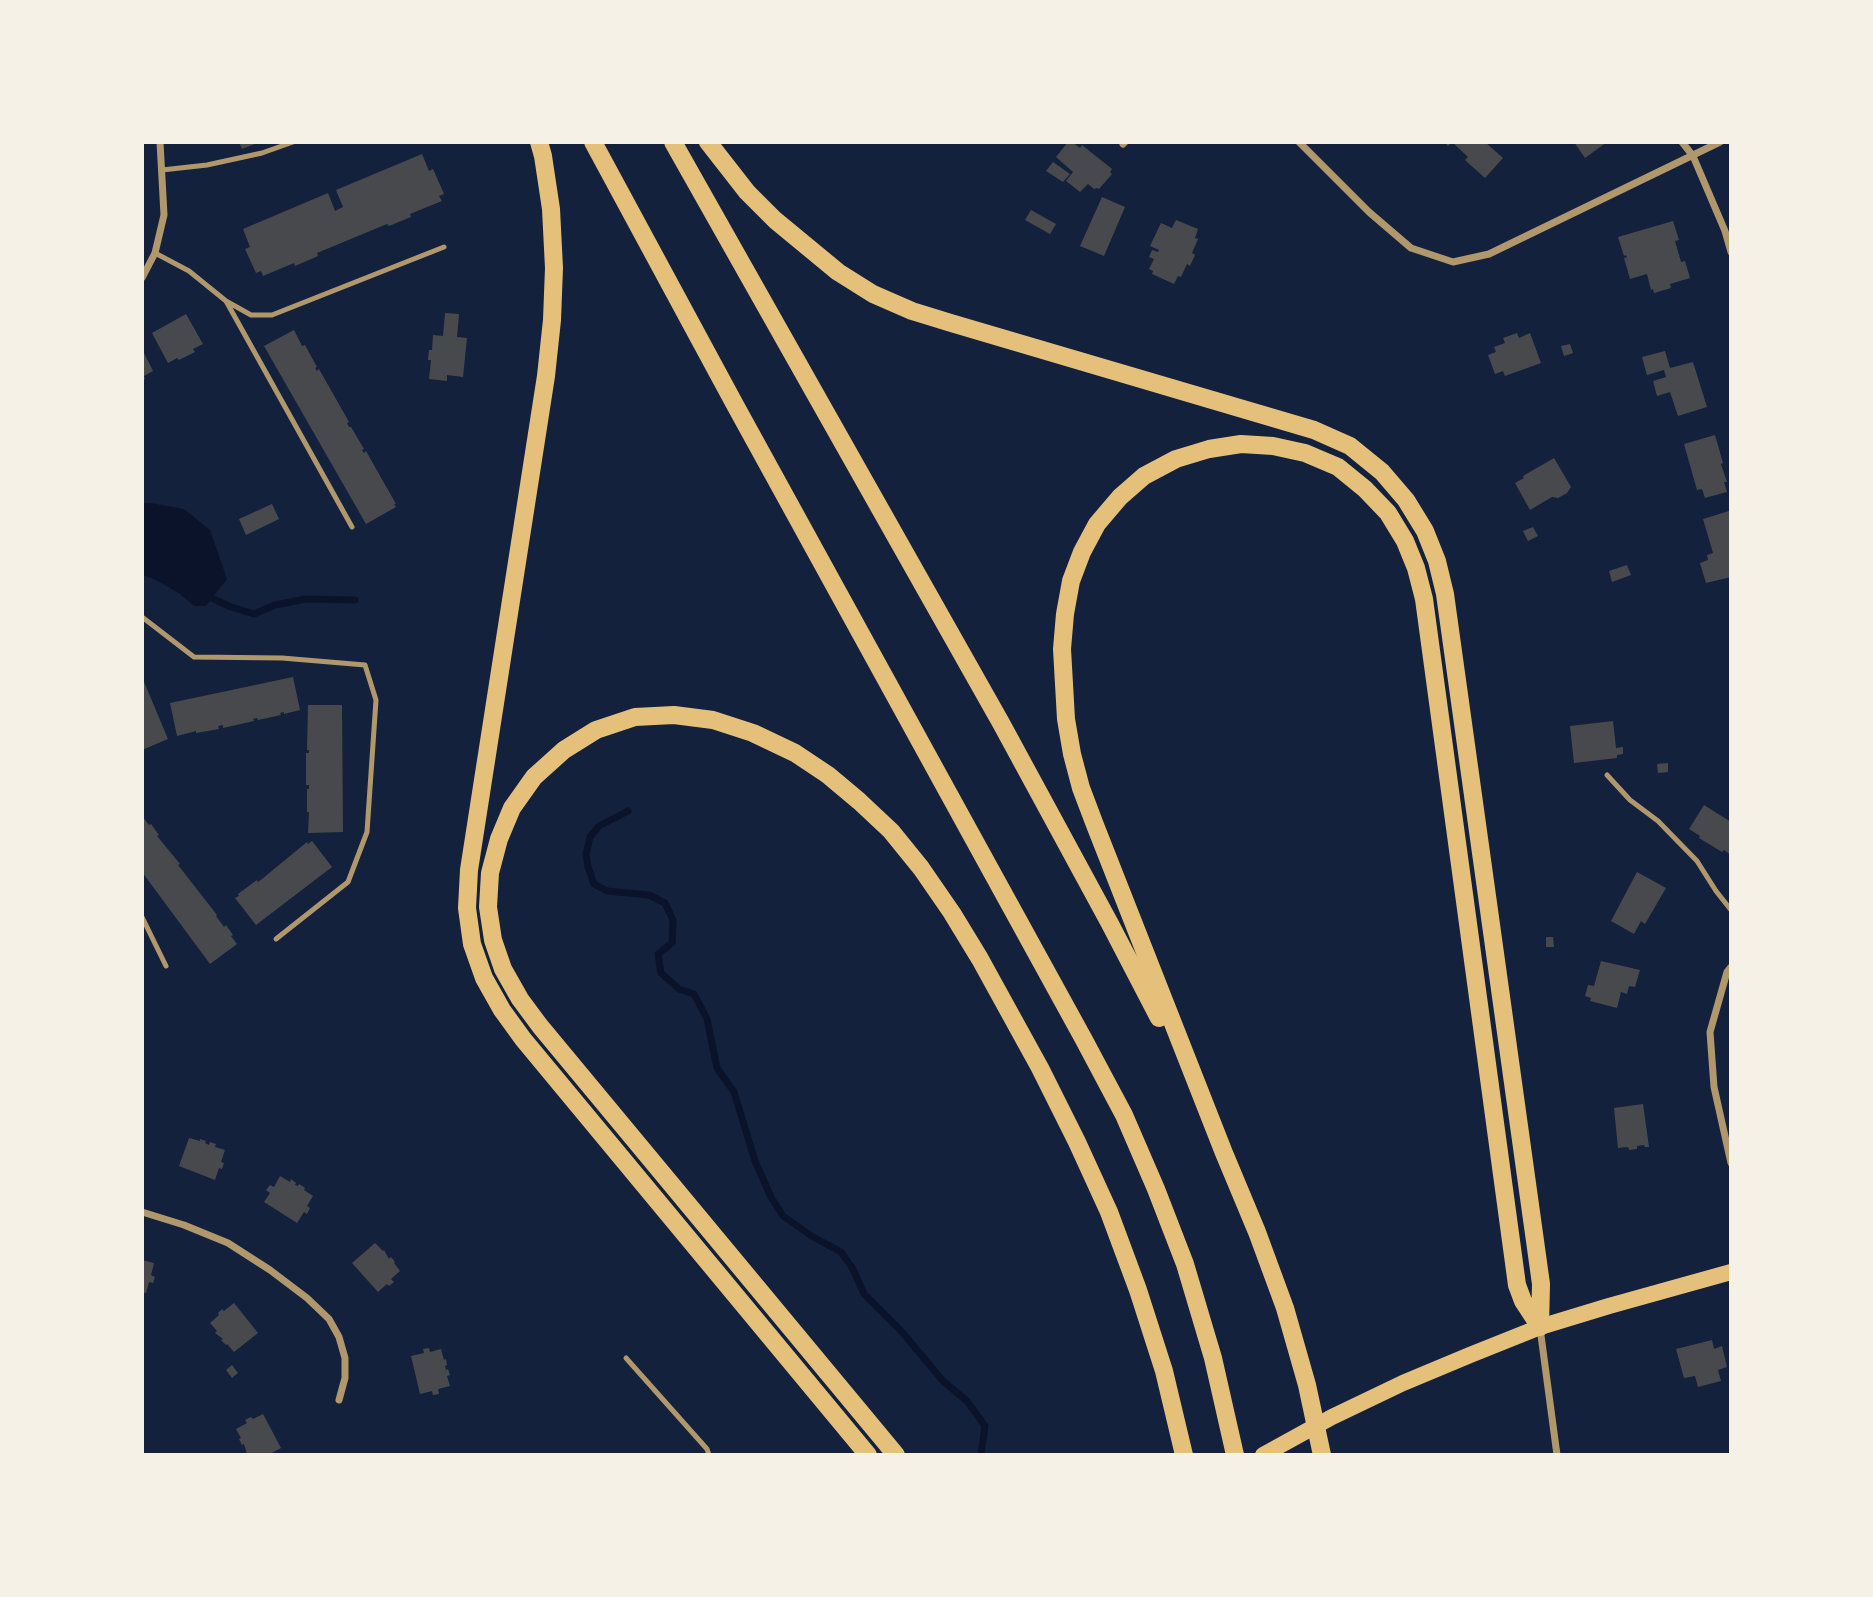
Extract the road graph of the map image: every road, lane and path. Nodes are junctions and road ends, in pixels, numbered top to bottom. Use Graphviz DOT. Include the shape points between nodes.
graph roads {
  1 [pos="160,142"];
  2 [pos="293,142"];
  3 [pos="539,142"];
  4 [pos="593,142"];
  5 [pos="673,142"];
  6 [pos="708,142"];
  7 [pos="1299,142"];
  8 [pos="1682,142"];
  9 [pos="1720,142"];
  10 [pos="1693,156"];
  11 [pos="162,170"];
  12 [pos="444,247"];
  13 [pos="1731,252"];
  14 [pos="155,253"];
  15 [pos="142,278"];
  16 [pos="226,301"];
  17 [pos="352,527"];
  18 [pos="142,617"];
  19 [pos="1607,775"];
  20 [pos="1731,910"];
  21 [pos="142,917"];
  22 [pos="276,939"];
  23 [pos="166,966"];
  24 [pos="1731,967"];
  25 [pos="1224,1153"];
  26 [pos="1731,1163"];
  27 [pos="142,1212"];
  28 [pos="1731,1272"];
  29 [pos="1540,1327"];
  30 [pos="626,1358"];
  31 [pos="339,1400"];
  32 [pos="709,1455"];
  33 [pos="868,1455"];
  34 [pos="896,1455"];
  35 [pos="1184,1455"];
  36 [pos="1235,1455"];
  37 [pos="1263,1455"];
  38 [pos="1322,1455"];
  39 [pos="1557,1455"];
  1 -- 11 [label="street"];
  2 -- 11 [label="lane" via="251,156"];
  3 -- 33 [label="highway" via="551,209 552,320 469,870 467,908 472,944 484,978 523,1039"];
  4 -- 36 [label="highway" via="1124,1115 1185,1264"];
  5 -- 25 [label="highway" via="1103,910"];
  6 -- 29 [label="highway" via="775,220 838,272 873,293 912,311 1314,430 1350,446 1406,500 1425,531 1445,594 1541,1284"];
  7 -- 10 [label="street" via="1411,248 1453,262 1489,254"];
  8 -- 10 [label="street"];
  9 -- 10 [label="street"];
  10 -- 13 [label="street"];
  11 -- 14 [label="street" via="164,215"];
  12 -- 16 [label="lane" via="272,315 251,315"];
  14 -- 15 [label="street"];
  14 -- 16 [label="lane" via="189,271"];
  16 -- 17 [label="lane"];
  18 -- 22 [label="lane" via="194,657 365,665 376,700 367,832 348,882"];
  19 -- 20 [label="lane" via="1697,861"];
  21 -- 23 [label="lane"];
  24 -- 26 [label="street" via="1710,1032 1714,1087"];
  25 -- 29 [label="highway" via="1081,788 1066,719 1062,649 1071,581 1082,551 1120,497 1144,476 1176,458 1241,444 1305,453 1338,467 1388,513 1416,568 1424,598 1517,1285"];
  25 -- 38 [label="highway" via="1285,1308"];
  27 -- 31 [label="street" via="228,1243 307,1298 329,1319 339,1337 345,1358"];
  28 -- 29 [label="main road"];
  29 -- 37 [label="main road" via="1403,1383"];
  29 -- 39 [label="street"];
  30 -- 32 [label="lane"];
  34 -- 35 [label="highway" via="549,1037 503,969 488,907 499,839 512,808 534,778 564,750 596,730 635,718 674,715 713,720 753,733 828,775 891,831 953,913 1041,1068 1077,1142 1138,1290"];
}
